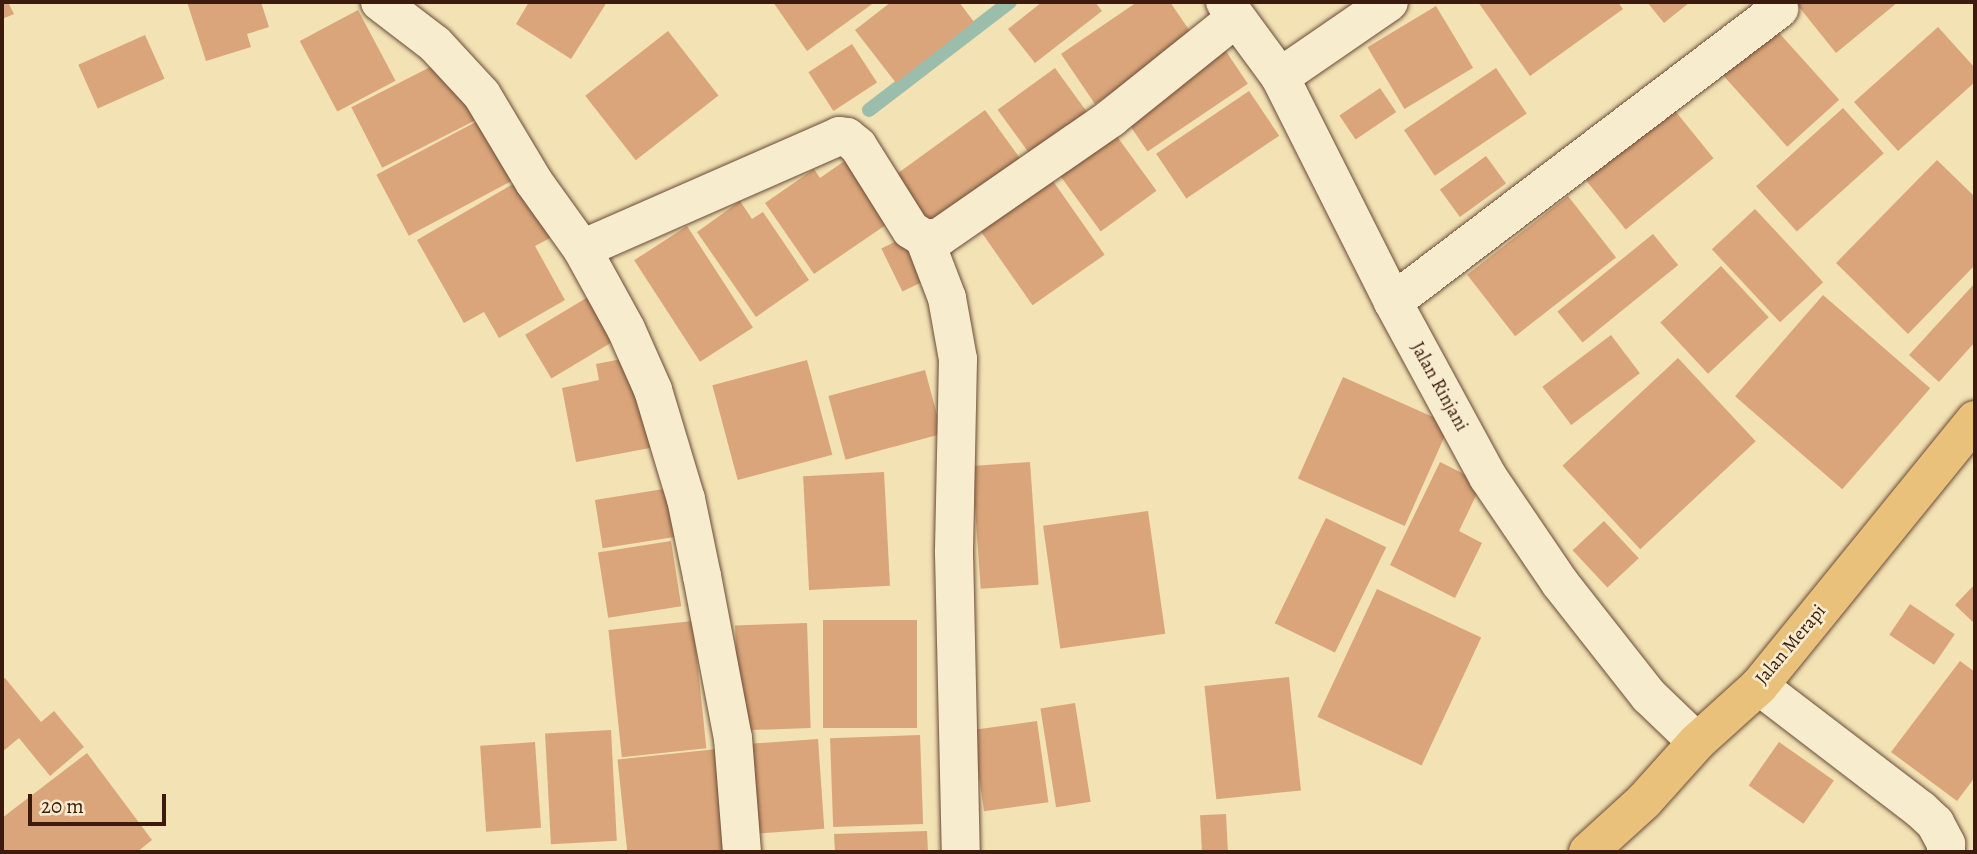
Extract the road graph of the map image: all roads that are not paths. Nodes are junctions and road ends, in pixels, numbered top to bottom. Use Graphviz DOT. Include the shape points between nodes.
graph roads {
  1 [pos="380,2"];
  2 [pos="1389,2"];
  3 [pos="1779,9"];
  4 [pos="1230,10"];
  5 [pos="1280,77"];
  6 [pos="924,238"];
  7 [pos="582,249"];
  8 [pos="1393,302"];
  9 [pos="1975,420"];
  10 [pos="1759,686"];
  11 [pos="1697,742"];
  12 [pos="742,852"];
  13 [pos="961,852"];
  14 [pos="1588,852"];
  15 [pos="1946,852"];
  1 -- 7 [label="street" via="435,44 482,95 534,182"];
  2 -- 5 [label="street"];
  3 -- 8 [label="street"];
  4 -- 5 [label="street, Jalan Rinjani"];
  4 -- 6 [label="street" via="1089,134 944,235"];
  5 -- 8 [label="street, Jalan Rinjani"];
  6 -- 7 [label="street" via="911,230 858,146 839,136"];
  6 -- 13 [label="street" via="947,298 958,359 954,553"];
  7 -- 12 [label="street" via="653,390 685,499 733,738"];
  8 -- 11 [label="street, Jalan Rinjani" via="1488,477 1560,583 1649,696"];
  9 -- 10 [label="main road, Jalan Merapi"];
  10 -- 11 [label="main road, Jalan Merapi"];
  10 -- 15 [label="street" via="1920,809 1935,823"];
  11 -- 14 [label="main road, Jalan Merapi" via="1644,801"];
}
